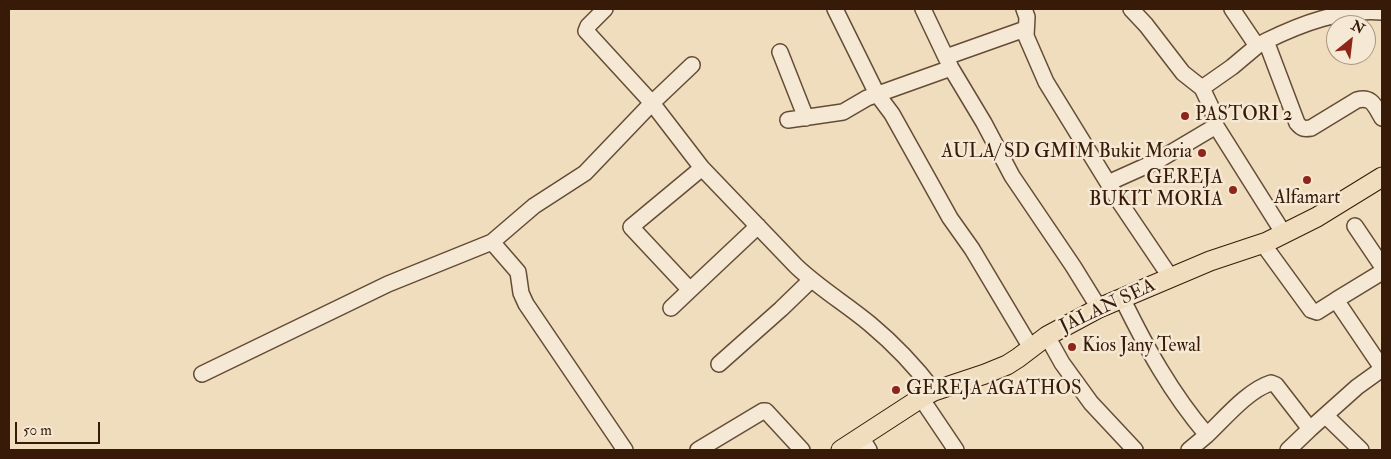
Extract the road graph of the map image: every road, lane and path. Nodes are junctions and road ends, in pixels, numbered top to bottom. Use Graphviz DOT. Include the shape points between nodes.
graph roads {
  1 [pos="835,9"];
  2 [pos="923,9"];
  3 [pos="1024,9"];
  4 [pos="1131,9"];
  5 [pos="1232,9"];
  6 [pos="596,12"];
  7 [pos="1382,12"];
  8 [pos="1025,29"];
  9 [pos="1261,43"];
  10 [pos="780,52"];
  11 [pos="949,62"];
  12 [pos="692,65"];
  13 [pos="1202,88"];
  14 [pos="877,94"];
  15 [pos="652,103"];
  16 [pos="806,118"];
  17 [pos="1382,118"];
  18 [pos="788,120"];
  19 [pos="1216,126"];
  20 [pos="702,168"];
  21 [pos="1382,177"];
  22 [pos="1108,183"];
  23 [pos="758,226"];
  24 [pos="1355,226"];
  25 [pos="1284,234"];
  26 [pos="492,242"];
  27 [pos="1263,244"];
  28 [pos="1382,266"];
  29 [pos="1382,272"];
  30 [pos="1171,278"];
  31 [pos="811,280"];
  32 [pos="690,290"];
  33 [pos="1122,298"];
  34 [pos="1336,300"];
  35 [pos="671,308"];
  36 [pos="1099,308"];
  37 [pos="1047,336"];
  38 [pos="1031,348"];
  39 [pos="719,364"];
  40 [pos="1382,368"];
  41 [pos="202,374"];
  42 [pos="927,394"];
  43 [pos="1326,416"];
  44 [pos="1310,429"];
  45 [pos="1207,435"];
  46 [pos="865,444"];
  47 [pos="626,450"];
  48 [pos="698,450"];
  49 [pos="802,450"];
  50 [pos="842,450"];
  51 [pos="956,450"];
  52 [pos="1135,450"];
  53 [pos="1189,450"];
  54 [pos="1288,450"];
  55 [pos="1361,450"];
  1 -- 14 [label="street"];
  2 -- 11 [label="street"];
  3 -- 8 [label="street" via="1028,17"];
  4 -- 13 [label="street" via="1183,73"];
  5 -- 9 [label="street"];
  6 -- 15 [label="street" via="586,31"];
  7 -- 9 [label="street" via="1328,16"];
  8 -- 11 [label="street"];
  8 -- 22 [label="street" via="1028,43 1050,88"];
  9 -- 13 [label="street"];
  9 -- 17 [label="street" via="1300,127 1311,128 1365,98 1371,101"];
  10 -- 16 [label="street"];
  11 -- 14 [label="street"];
  11 -- 36 [label="street" via="1012,176"];
  12 -- 15 [label="street"];
  13 -- 19 [label="street"];
  14 -- 16 [label="street" via="843,112"];
  14 -- 38 [label="street"];
  15 -- 20 [label="street"];
  15 -- 26 [label="street" via="585,173 534,206"];
  16 -- 18 [label="street"];
  19 -- 22 [label="street" via="1157,161"];
  19 -- 25 [label="street"];
  20 -- 23 [label="street"];
  20 -- 32 [label="street" via="631,227"];
  21 -- 25 [label="main road, JALAN SEA"];
  22 -- 30 [label="street"];
  23 -- 31 [label="street"];
  23 -- 32 [label="street"];
  24 -- 28 [label="street"];
  25 -- 27 [label="main road, JALAN SEA"];
  26 -- 41 [label="street" via="388,284"];
  26 -- 47 [label="street" via="518,272 526,304"];
  27 -- 30 [label="main road, JALAN SEA"];
  27 -- 34 [label="street" via="1311,310 1317,312"];
  29 -- 34 [label="street"];
  30 -- 33 [label="main road, JALAN SEA"];
  31 -- 39 [label="street"];
  31 -- 42 [label="street" via="903,354"];
  32 -- 35 [label="street"];
  33 -- 36 [label="main road, JALAN SEA"];
  33 -- 45 [label="street" via="1166,381"];
  34 -- 40 [label="street"];
  36 -- 37 [label="main road, JALAN SEA"];
  37 -- 38 [label="main road, JALAN SEA"];
  37 -- 52 [label="street" via="1091,403"];
  38 -- 42 [label="main road, JALAN SEA" via="999,368"];
  40 -- 43 [label="street"];
  42 -- 46 [label="main road, JALAN SEA"];
  42 -- 51 [label="street"];
  43 -- 44 [label="street"];
  43 -- 55 [label="street"];
  44 -- 45 [label="street" via="1276,385 1271,383 1263,385"];
  44 -- 54 [label="street"];
  45 -- 53 [label="street"];
  46 -- 50 [label="main road, JALAN SEA"];
  48 -- 49 [label="street" via="766,410"];
}
